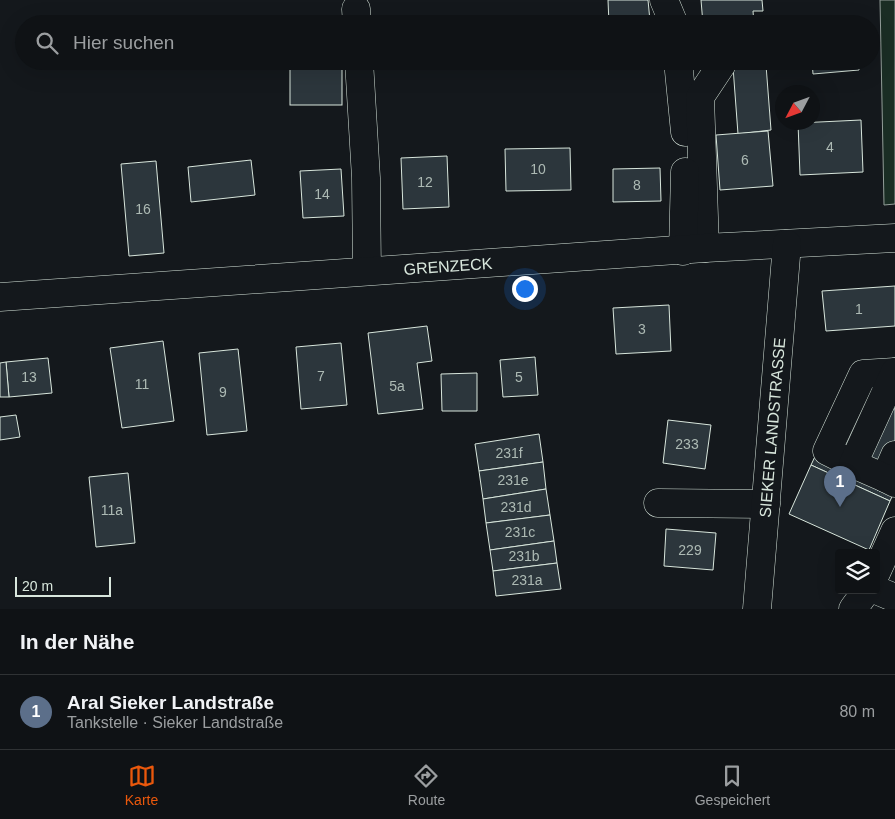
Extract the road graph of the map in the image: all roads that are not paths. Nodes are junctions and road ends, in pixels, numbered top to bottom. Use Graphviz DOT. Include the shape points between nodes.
graph roads {
  1 [pos="664,0"];
  2 [pos="670,15"];
  3 [pos="360,70"];
  4 [pos="679,70"];
  5 [pos="718,70"];
  6 [pos="895,238"];
  7 [pos="787,244"];
  8 [pos="694,250"];
  9 [pos="367,271"];
  10 [pos="0,297"];
  11 [pos="895,372"];
  12 [pos="892,472"];
  13 [pos="658,503"];
  14 [pos="766,504"];
  15 [pos="895,531"];
  16 [pos="880,564"];
  17 [pos="880,592"];
  18 [pos="895,598"];
  19 [pos="757,609"];
  1 -- 2 [label="street"];
  3 -- 9 [label="street"];
  4 -- 8 [label="street"];
  5 -- 8 [label="street" via="700,97"];
  6 -- 7 [label="street, GRENZECK"];
  7 -- 8 [label="street, GRENZECK"];
  7 -- 14 [label="street, SIEKER LANDSTRASSE"];
  8 -- 9 [label="street, GRENZECK"];
  9 -- 10 [label="street, GRENZECK"];
  11 -- 12 [label="street" via="853,464"];
  13 -- 14 [label="street"];
  14 -- 19 [label="street, SIEKER LANDSTRASSE"];
  15 -- 16 [label="street"];
  17 -- 18 [label="street"];
}
